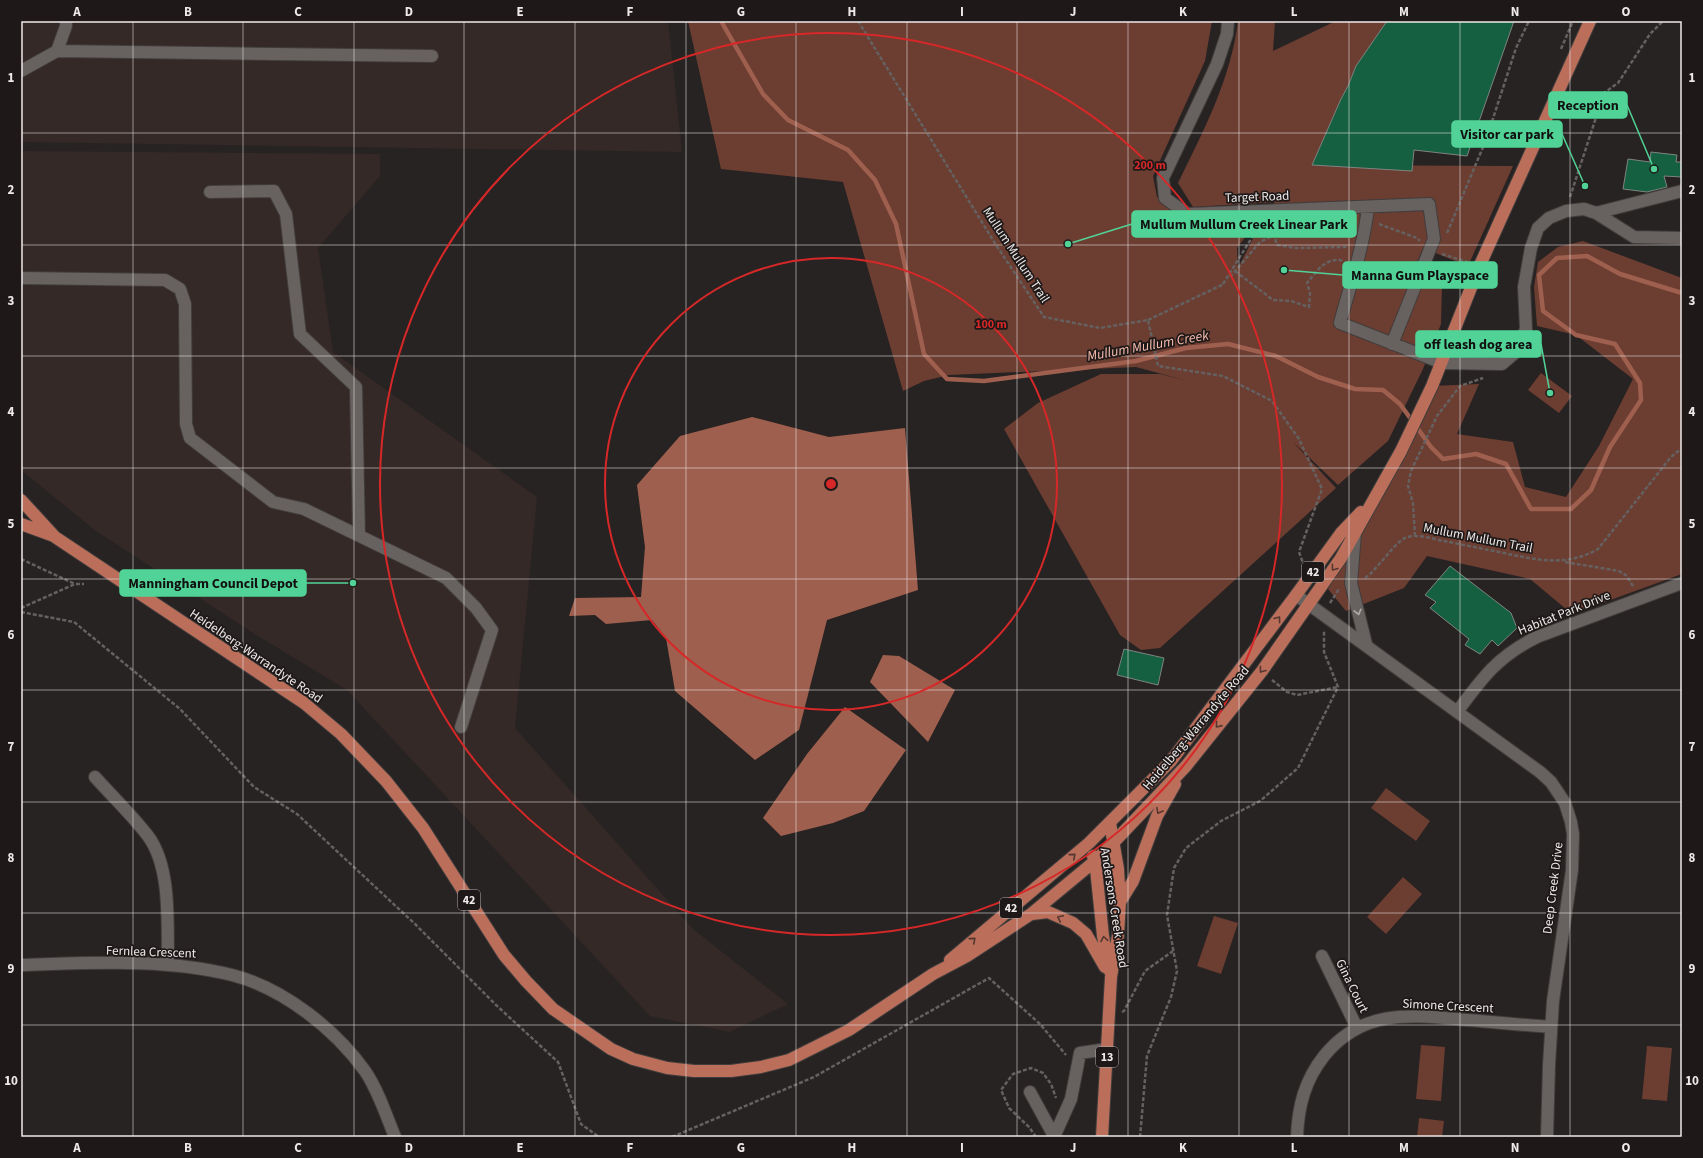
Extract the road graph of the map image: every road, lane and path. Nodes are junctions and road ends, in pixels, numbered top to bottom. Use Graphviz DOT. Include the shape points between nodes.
graph roads {
  1 [pos="66,21"];
  2 [pos="858,21"];
  3 [pos="1228,21"];
  4 [pos="1529,21"];
  5 [pos="1590,21"];
  6 [pos="1663,21"];
  7 [pos="57,51"];
  8 [pos="432,56"];
  9 [pos="21,70"];
  10 [pos="1682,191"];
  11 [pos="210,192"];
  12 [pos="1368,207"];
  13 [pos="1566,211"];
  14 [pos="1596,213"];
  15 [pos="1444,238"];
  16 [pos="1682,238"];
  17 [pos="1361,246"];
  18 [pos="1356,264"];
  19 [pos="1423,265"];
  20 [pos="1235,271"];
  21 [pos="21,278"];
  22 [pos="1474,283"];
  23 [pos="1148,320"];
  24 [pos="1392,344"];
  25 [pos="1442,363"];
  26 [pos="1502,364"];
  27 [pos="1682,448"];
  28 [pos="1375,498"];
  29 [pos="21,500"];
  30 [pos="21,524"];
  31 [pos="35,530"];
  32 [pos="1355,533"];
  33 [pos="21,534"];
  34 [pos="55,536"];
  35 [pos="359,536"];
  36 [pos="1416,536"];
  37 [pos="21,559"];
  38 [pos="1561,561"];
  39 [pos="1314,570"];
  40 [pos="1682,583"];
  41 [pos="75,584"];
  42 [pos="84,584"];
  43 [pos="1346,584"];
  44 [pos="1296,595"];
  45 [pos="1637,598"];
  46 [pos="1308,604"];
  47 [pos="21,608"];
  48 [pos="21,612"];
  49 [pos="1323,614"];
  50 [pos="1366,644"];
  51 [pos="1262,671"];
  52 [pos="1338,687"];
  53 [pos="1457,712"];
  54 [pos="461,727"];
  55 [pos="1186,766"];
  56 [pos="95,777"];
  57 [pos="1110,823"];
  58 [pos="1114,842"];
  59 [pos="1089,843"];
  60 [pos="1095,861"];
  61 [pos="1120,902"];
  62 [pos="1032,914"];
  63 [pos="1173,951"];
  64 [pos="1322,956"];
  65 [pos="21,965"];
  66 [pos="168,965"];
  67 [pos="933,974"];
  68 [pos="1111,977"];
  69 [pos="1109,1017"];
  70 [pos="1551,1027"];
  71 [pos="1357,1028"];
  72 [pos="1107,1048"];
  73 [pos="1065,1062"];
  74 [pos="1030,1092"];
  75 [pos="1059,1104"];
  76 [pos="395,1137"];
  77 [pos="599,1137"];
  78 [pos="672,1137"];
  79 [pos="1036,1137"];
  80 [pos="1054,1137"];
  81 [pos="1102,1137"];
  82 [pos="1140,1137"];
  83 [pos="1296,1137"];
  84 [pos="1547,1137"];
  1 -- 7 [label="street"];
  2 -- 23 [label="path, Mullum Mullum Trail" via="996,245 1044,317 1100,328"];
  3 -- 12 [label="street, Target Road" via="1227,34 1216,64 1163,178 1165,198 1187,214"];
  4 -- 15 [label="path" via="1516,48 1486,140"];
  5 -- 22 [label="main road, Heidelberg-Warrandyte Road / 42"];
  6 -- 13 [label="path" via="1650,34 1618,83 1604,93"];
  7 -- 8 [label="street"];
  7 -- 9 [label="street"];
  10 -- 14 [label="street"];
  11 -- 35 [label="street" via="274,191 286,214 300,334 356,386"];
  12 -- 17 [label="street"];
  12 -- 19 [label="street, Target Road" via="1429,204 1434,239"];
  13 -- 14 [label="street" via="1584,209"];
  13 -- 26 [label="street" via="1549,218 1538,228 1531,248 1524,287 1526,329 1516,352"];
  14 -- 16 [label="street" via="1634,237"];
  17 -- 18 [label="street"];
  17 -- 20 [label="path" via="1296,248 1277,245 1274,236 1260,242"];
  18 -- 20 [label="path" via="1336,259 1322,265 1307,283 1310,293 1309,307 1291,301 1273,300"];
  18 -- 24 [label="street" via="1340,323"];
  19 -- 22 [label="street"];
  19 -- 24 [label="street"];
  20 -- 23 [label="path, Mullum Mullum Trail" via="1223,284"];
  21 -- 35 [label="street" via="165,280 180,289 185,304 186,424 190,438 273,502 304,509"];
  22 -- 25 [label="main road, Heidelberg-Warrandyte Road / 42"];
  23 -- 39 [label="path" via="1158,366 1223,376 1272,401 1299,438 1322,489 1299,552 1302,562"];
  24 -- 25 [label="street"];
  25 -- 26 [label="street"];
  25 -- 28 [label="main road, Heidelberg-Warrandyte Road / 42"];
  26 -- 36 [label="path" via="1482,378 1460,386 1437,416 1411,471 1408,486"];
  27 -- 38 [label="path, Mullum Mullum Trail" via="1598,549 1582,557"];
  28 -- 32 [label="main road, Heidelberg-Warrandyte Road / 42"];
  28 -- 39 [label="main road, Heidelberg-Warrandyte Road / 42" via="1341,533"];
  29 -- 34 [label="main road, Heidelberg-Warrandyte Road / 42"];
  30 -- 31 [label="main road, 42"];
  31 -- 33 [label="main road"];
  31 -- 34 [label="main road, 42"];
  32 -- 43 [label="street"];
  32 -- 46 [label="main road, Heidelberg-Warrandyte Road / 42, one-way" via="1341,558"];
  34 -- 67 [label="main road, Heidelberg-Warrandyte Road / 42" via="304,703 341,734 386,781 423,828 504,955 526,981 553,1009 611,1049 667,1068 731,1071 761,1067 789,1060 849,1030"];
  35 -- 54 [label="street" via="446,578 476,608 492,630"];
  36 -- 38 [label="path, Mullum Mullum Trail" via="1541,560"];
  36 -- 43 [label="path, Mullum Mullum Trail" via="1401,540 1366,578"];
  37 -- 41 [label="path"];
  38 -- 45 [label="path" via="1619,571 1631,582"];
  39 -- 44 [label="main road, Heidelberg-Warrandyte Road / 42"];
  40 -- 45 [label="street, Habitat Park Drive"];
  41 -- 42 [label="path"];
  41 -- 47 [label="path"];
  43 -- 49 [label="path"];
  43 -- 50 [label="street, one-way"];
  44 -- 46 [label="street, Deep Creek Drive"];
  57 -- 44 [label="main road, Heidelberg-Warrandyte Road / 42, one-way" via="1171,761"];
  45 -- 53 [label="street, Habitat Park Drive" via="1537,637 1511,651 1490,668"];
  46 -- 49 [label="street, Deep Creek Drive"];
  46 -- 51 [label="main road, Heidelberg-Warrandyte Road / 42, one-way"];
  48 -- 77 [label="path" via="74,622 180,709 254,787 297,814 558,1062 581,1124"];
  49 -- 50 [label="street, Deep Creek Drive"];
  49 -- 52 [label="path" via="1324,652"];
  50 -- 53 [label="street, Deep Creek Drive"];
  51 -- 52 [label="path" via="1287,692 1296,694"];
  51 -- 55 [label="main road, Heidelberg-Warrandyte Road / 42, one-way"];
  52 -- 63 [label="path" via="1298,768 1260,801 1221,821 1186,848 1174,868 1167,916"];
  53 -- 70 [label="street, Deep Creek Drive" via="1540,772 1559,793 1571,822 1572,870"];
  55 -- 58 [label="main road, Heidelberg-Warrandyte Road / 42"];
  55 -- 61 [label="main road, one-way" via="1157,816 1133,881"];
  56 -- 66 [label="street" via="149,837 159,857 166,886"];
  57 -- 58 [label="main road, Andersons Creek Road / 13"];
  57 -- 59 [label="main road, Heidelberg-Warrandyte Road / 42"];
  58 -- 60 [label="main road, Heidelberg-Warrandyte Road / 42"];
  58 -- 61 [label="main road, Andersons Creek Road / 13"];
  59 -- 60 [label="main road, Andersons Creek Road / 13"];
  67 -- 59 [label="main road, Heidelberg-Warrandyte Road / 42, one-way"];
  60 -- 62 [label="main road, Heidelberg-Warrandyte Road / 42"];
  68 -- 60 [label="main road, Andersons Creek Road / 13, one-way" via="1103,936"];
  61 -- 68 [label="main road, Andersons Creek Road / 13"];
  62 -- 67 [label="main road, Heidelberg-Warrandyte Road / 42" via="967,956"];
  68 -- 62 [label="main road, one-way" via="1086,934 1073,923 1048,912"];
  63 -- 69 [label="path" via="1145,972 1124,1011"];
  63 -- 82 [label="path" via="1176,970 1171,997 1147,1056"];
  64 -- 71 [label="street, Gina Court"];
  65 -- 66 [label="street, Fernlea Crescent"];
  66 -- 76 [label="street, Fernlea Crescent" via="203,968 234,975 263,986 318,1020 344,1044 366,1072"];
  68 -- 69 [label="main road, Andersons Creek Road / 13"];
  69 -- 72 [label="main road, Andersons Creek Road / 13"];
  70 -- 71 [label="street, Simone Crescent" via="1411,1016 1386,1018"];
  70 -- 84 [label="street, Deep Creek Drive"];
  71 -- 83 [label="street, Simone Crescent" via="1336,1042 1317,1064 1301,1100"];
  72 -- 80 [label="street" via="1080,1053 1071,1099"];
  72 -- 81 [label="main road, Andersons Creek Road / 13"];
  73 -- 78 [label="path" via="1066,1055 1040,1024 989,978 814,1077"];
  74 -- 80 [label="street"];
  75 -- 79 [label="path" via="1051,1084 1043,1074 1030,1068 1013,1074 1001,1090 1009,1108"];
}
